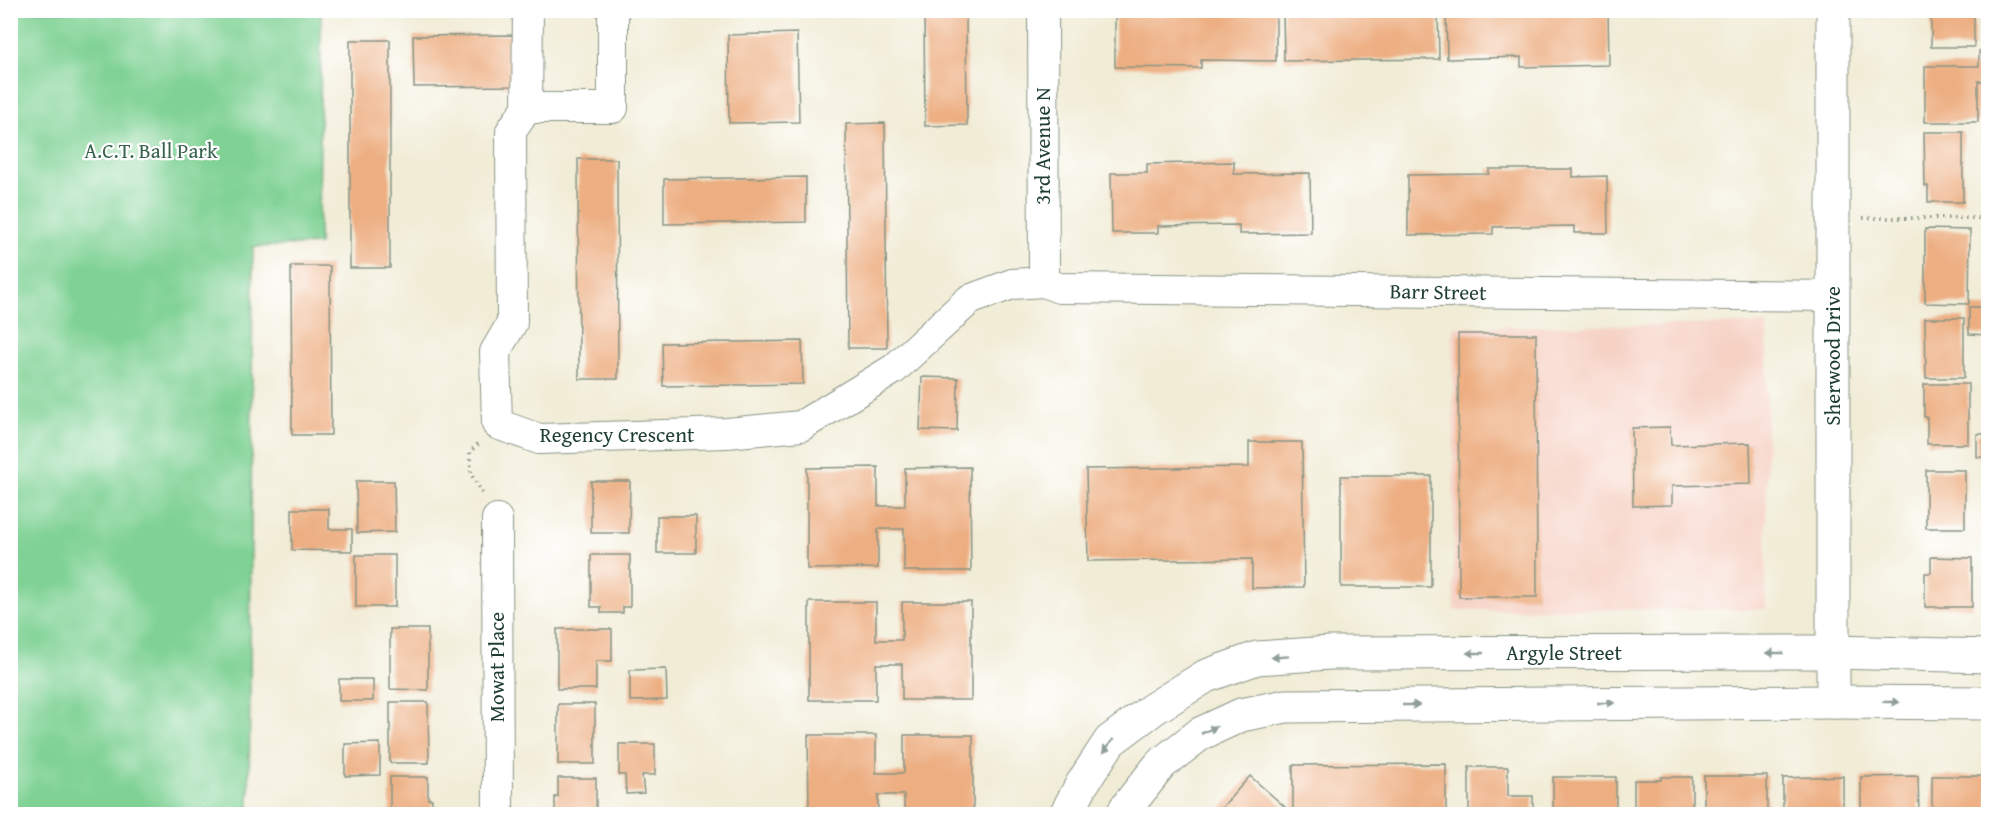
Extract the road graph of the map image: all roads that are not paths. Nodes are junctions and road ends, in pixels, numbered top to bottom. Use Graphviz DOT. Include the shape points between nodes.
graph roads {
  1 [pos="528,10"];
  2 [pos="613,10"];
  3 [pos="1043,10"];
  4 [pos="1833,10"];
  5 [pos="527,108"];
  6 [pos="1044,282"];
  7 [pos="1833,296"];
  8 [pos="497,519"];
  9 [pos="1833,652"];
  10 [pos="1989,656"];
  11 [pos="1833,702"];
  12 [pos="1989,704"];
  13 [pos="498,814"];
  14 [pos="1066,814"];
  15 [pos="1123,814"];
  1 -- 5 [label="street"];
  2 -- 5 [label="street" via="613,108"];
  3 -- 6 [label="street, 3rd Avenue N"];
  4 -- 7 [label="street, Sherwood Drive"];
  5 -- 6 [label="street, Regency Crescent" via="512,131 512,323 495,352 497,424 539,439 727,433 801,426 894,369 969,300 1012,284"];
  6 -- 7 [label="street, Barr Street" via="1059,288"];
  7 -- 9 [label="street, Sherwood Drive"];
  8 -- 13 [label="street, Mowat Place"];
  9 -- 10 [label="street, Argyle Street"];
  9 -- 11 [label="street, Sherwood Drive"];
  9 -- 14 [label="street, Argyle Street, one-way" via="1330,653 1257,658 1206,675 1110,741"];
  11 -- 12 [label="street, one-way"];
  15 -- 11 [label="street, one-way" via="1161,764 1200,734 1241,715 1286,706"];
}
